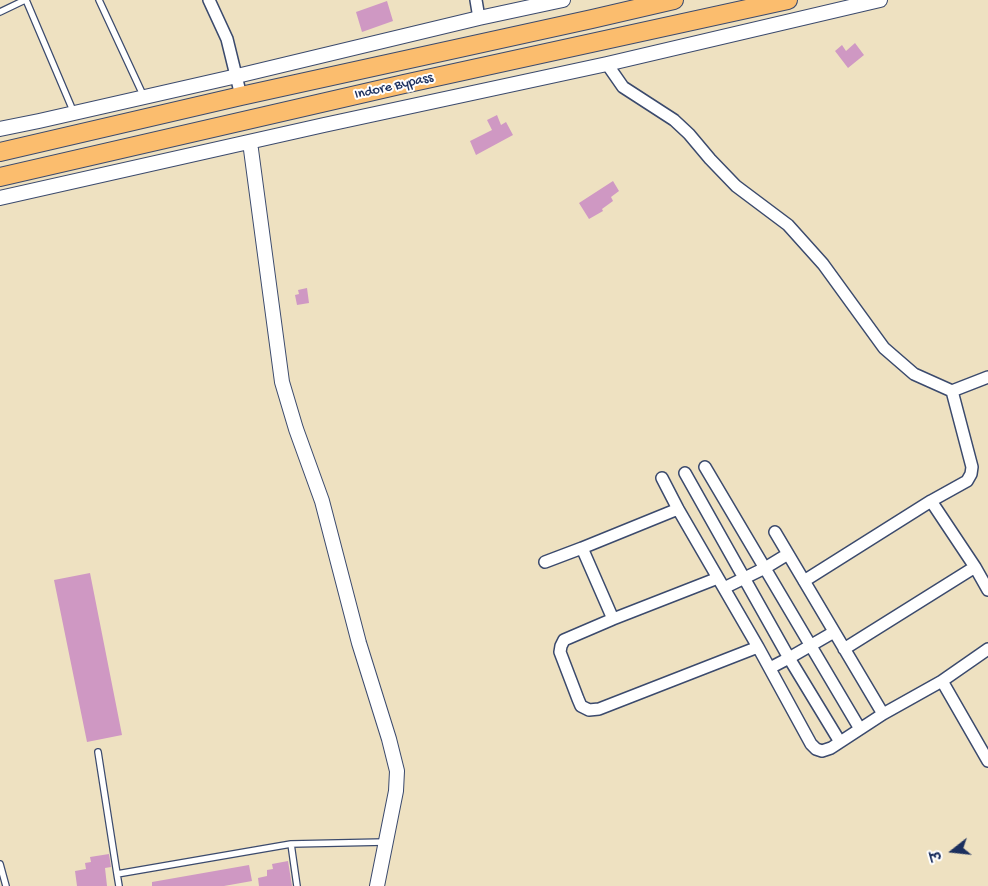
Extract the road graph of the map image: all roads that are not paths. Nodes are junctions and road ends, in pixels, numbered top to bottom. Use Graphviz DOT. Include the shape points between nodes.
graph roads {
  1 [pos="26,0"];
  2 [pos="99,0"];
  3 [pos="209,0"];
  4 [pos="476,0"];
  5 [pos="563,0"];
  6 [pos="674,0"];
  7 [pos="788,0"];
  8 [pos="880,0"];
  9 [pos="0,12"];
  10 [pos="480,18"];
  11 [pos="607,64"];
  12 [pos="237,76"];
  13 [pos="241,96"];
  14 [pos="144,97"];
  15 [pos="74,113"];
  16 [pos="0,129"];
  17 [pos="250,142"];
  18 [pos="0,152"];
  19 [pos="0,177"];
  20 [pos="0,198"];
  21 [pos="988,377"];
  22 [pos="952,391"];
  23 [pos="706,467"];
  24 [pos="685,473"];
  25 [pos="662,478"];
  26 [pos="931,502"];
  27 [pos="678,509"];
  28 [pos="775,532"];
  29 [pos="582,548"];
  30 [pos="788,554"];
  31 [pos="545,562"];
  32 [pos="975,567"];
  33 [pos="765,568"];
  34 [pos="718,578"];
  35 [pos="745,578"];
  36 [pos="804,581"];
  37 [pos="724,588"];
  38 [pos="988,590"];
  39 [pos="613,619"];
  40 [pos="834,632"];
  41 [pos="810,644"];
  42 [pos="758,647"];
  43 [pos="844,649"];
  44 [pos="988,650"];
  45 [pos="789,658"];
  46 [pos="770,668"];
  47 [pos="942,681"];
  48 [pos="883,714"];
  49 [pos="860,729"];
  50 [pos="840,742"];
  51 [pos="98,752"];
  52 [pos="988,761"];
  53 [pos="385,842"];
  54 [pos="290,844"];
  55 [pos="0,864"];
  56 [pos="117,874"];
  57 [pos="6,886"];
  58 [pos="119,886"];
  59 [pos="296,886"];
  60 [pos="377,886"];
  1 -- 9 [label="lane"];
  1 -- 15 [label="lane"];
  2 -- 14 [label="lane"];
  3 -- 12 [label="street" via="227,39"];
  4 -- 10 [label="street"];
  5 -- 10 [label="street"];
  6 -- 13 [label="highway, Indore Bypass"];
  7 -- 19 [label="highway, Indore Bypass"];
  8 -- 11 [label="street"];
  10 -- 12 [label="street"];
  11 -- 17 [label="street"];
  11 -- 22 [label="street" via="623,87 674,120 736,186 788,225 823,264 884,348 914,374"];
  12 -- 13 [label="street"];
  12 -- 14 [label="street"];
  13 -- 18 [label="highway, Indore Bypass"];
  14 -- 15 [label="street"];
  15 -- 16 [label="street"];
  17 -- 20 [label="street"];
  17 -- 53 [label="street" via="282,382 322,501 397,771"];
  21 -- 22 [label="street"];
  22 -- 26 [label="street" via="971,474 967,481"];
  23 -- 33 [label="street"];
  24 -- 35 [label="street"];
  25 -- 27 [label="street"];
  26 -- 32 [label="street"];
  26 -- 36 [label="street"];
  27 -- 29 [label="street"];
  27 -- 34 [label="street"];
  28 -- 30 [label="street"];
  29 -- 31 [label="street"];
  29 -- 39 [label="street"];
  30 -- 33 [label="street"];
  30 -- 36 [label="street"];
  32 -- 38 [label="street"];
  32 -- 43 [label="street"];
  33 -- 35 [label="street"];
  33 -- 41 [label="street"];
  34 -- 37 [label="street"];
  34 -- 39 [label="street"];
  35 -- 37 [label="street"];
  35 -- 45 [label="street"];
  36 -- 40 [label="street"];
  37 -- 42 [label="street"];
  39 -- 42 [label="street" via="566,638 561,646 560,652 578,700 589,710 599,709"];
  40 -- 41 [label="street"];
  40 -- 43 [label="street"];
  41 -- 45 [label="street"];
  41 -- 49 [label="street"];
  42 -- 46 [label="street"];
  43 -- 48 [label="street"];
  44 -- 47 [label="street"];
  45 -- 46 [label="street"];
  45 -- 50 [label="street"];
  46 -- 50 [label="street" via="816,749 822,751"];
  47 -- 48 [label="street"];
  47 -- 52 [label="street"];
  48 -- 49 [label="street"];
  49 -- 50 [label="street"];
  51 -- 56 [label="lane"];
  53 -- 54 [label="lane"];
  53 -- 60 [label="street"];
  54 -- 56 [label="lane"];
  54 -- 59 [label="lane"];
  55 -- 57 [label="lane"];
  56 -- 58 [label="lane"];
}
